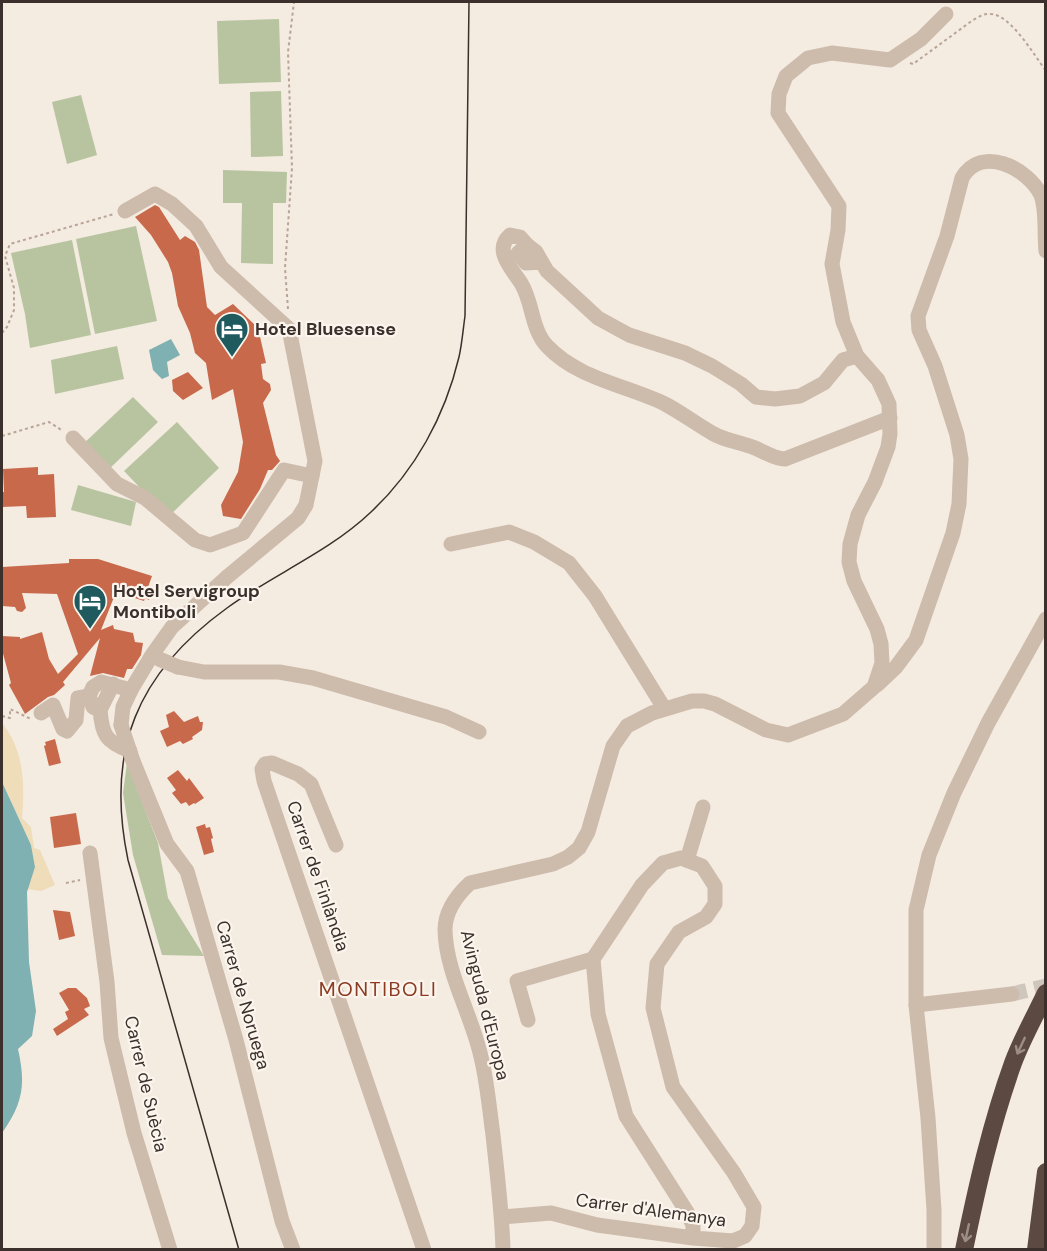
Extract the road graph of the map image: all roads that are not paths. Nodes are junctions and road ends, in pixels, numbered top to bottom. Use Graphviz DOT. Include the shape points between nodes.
graph roads {
  1 [pos="946,14"];
  2 [pos="125,211"];
  3 [pos="1046,251"];
  4 [pos="856,356"];
  5 [pos="890,418"];
  6 [pos="73,438"];
  7 [pos="312,476"];
  8 [pos="452,544"];
  9 [pos="1046,619"];
  10 [pos="155,657"];
  11 [pos="113,684"];
  12 [pos="874,687"];
  13 [pos="131,690"];
  14 [pos="89,696"];
  15 [pos="664,708"];
  16 [pos="100,710"];
  17 [pos="41,713"];
  18 [pos="479,732"];
  19 [pos="131,756"];
  20 [pos="703,807"];
  21 [pos="336,845"];
  22 [pos="90,853"];
  23 [pos="687,860"];
  24 [pos="593,959"];
  25 [pos="1046,993"];
  26 [pos="1012,994"];
  27 [pos="916,1005"];
  28 [pos="528,1020"];
  29 [pos="1046,1172"];
  30 [pos="502,1217"];
  31 [pos="693,1238"];
  32 [pos="170,1250"];
  33 [pos="293,1250"];
  34 [pos="424,1250"];
  35 [pos="503,1250"];
  36 [pos="934,1250"];
  37 [pos="964,1250"];
  38 [pos="1036,1250"];
  1 -- 4 [label="street" via="921,39 890,60 832,52 808,58 786,76 779,94 778,113 839,206 832,264 843,322"];
  2 -- 7 [label="street" via="155,194 172,204 196,226 221,267 289,329 315,461"];
  3 -- 12 [label="street, Avinguda d'Europa" via="1045,209 1041,195 1029,179 1000,162 986,161 967,170 918,316 919,330 957,435 961,469 959,504 953,533 916,640 896,667"];
  4 -- 5 [label="street" via="878,380 889,404"];
  4 -- 5 [label="street" via="843,360 824,383 800,396 756,397 685,352 629,335 598,318 547,271 536,252 520,237 510,234 506,238 507,262 527,294 538,333 549,348 587,374 666,405 724,439 785,459"];
  5 -- 12 [label="street" via="884,460 858,515 850,544 854,581 881,644 882,663"];
  6 -- 7 [label="street" via="117,484 145,498 195,540 210,545 243,533 284,470"];
  7 -- 10 [label="street" via="306,505 298,518 172,627"];
  8 -- 15 [label="street" via="509,532 569,563 595,596"];
  9 -- 27 [label="street" via="988,723 929,855 916,910"];
  10 -- 13 [label="street"];
  10 -- 18 [label="street, bridge" via="204,672 279,672 313,678 446,717"];
  11 -- 13 [label="street"];
  11 -- 14 [label="street" via="101,682"];
  11 -- 16 [label="street"];
  12 -- 15 [label="street, Avinguda d'Europa" via="843,714 788,735 766,730 704,701"];
  13 -- 19 [label="street, Carrer de Noruega, bridge" via="123,707 121,725"];
  14 -- 16 [label="street" via="93,706"];
  14 -- 17 [label="street" via="78,698 75,720 67,732 53,705"];
  15 -- 30 [label="street, Avinguda d'Europa" via="627,726 613,746 588,832 579,848 553,864 470,884 454,900 448,913 445,927 449,958 472,1023 486,1080"];
  16 -- 19 [label="street" via="101,726 108,740"];
  19 -- 33 [label="street, Carrer de Noruega" via="167,844 187,871"];
  20 -- 23 [label="street"];
  21 -- 34 [label="street, Carrer de Finlàndia" via="311,784 298,774 265,764 264,781"];
  22 -- 32 [label="street, Carrer de Suècia" via="111,1038 134,1133"];
  23 -- 24 [label="street" via="663,863"];
  23 -- 31 [label="street, Carrer d'Alemanya" via="702,866 715,886 715,904 706,917 679,932 657,964 653,1008 673,1087 754,1207 752,1226 745,1236 733,1241"];
  24 -- 28 [label="street" via="517,981"];
  24 -- 31 [label="street" via="598,1014 626,1116 687,1212"];
  25 -- 37 [label="highway, one-way" via="1014,1061 1000,1102"];
  26 -- 27 [label="street"];
  27 -- 36 [label="street" via="928,1118"];
  29 -- 38 [label="highway"];
  30 -- 31 [label="street, Carrer d'Alemanya" via="551,1213 597,1225"];
  30 -- 35 [label="street, Avinguda d'Europa"];
}
